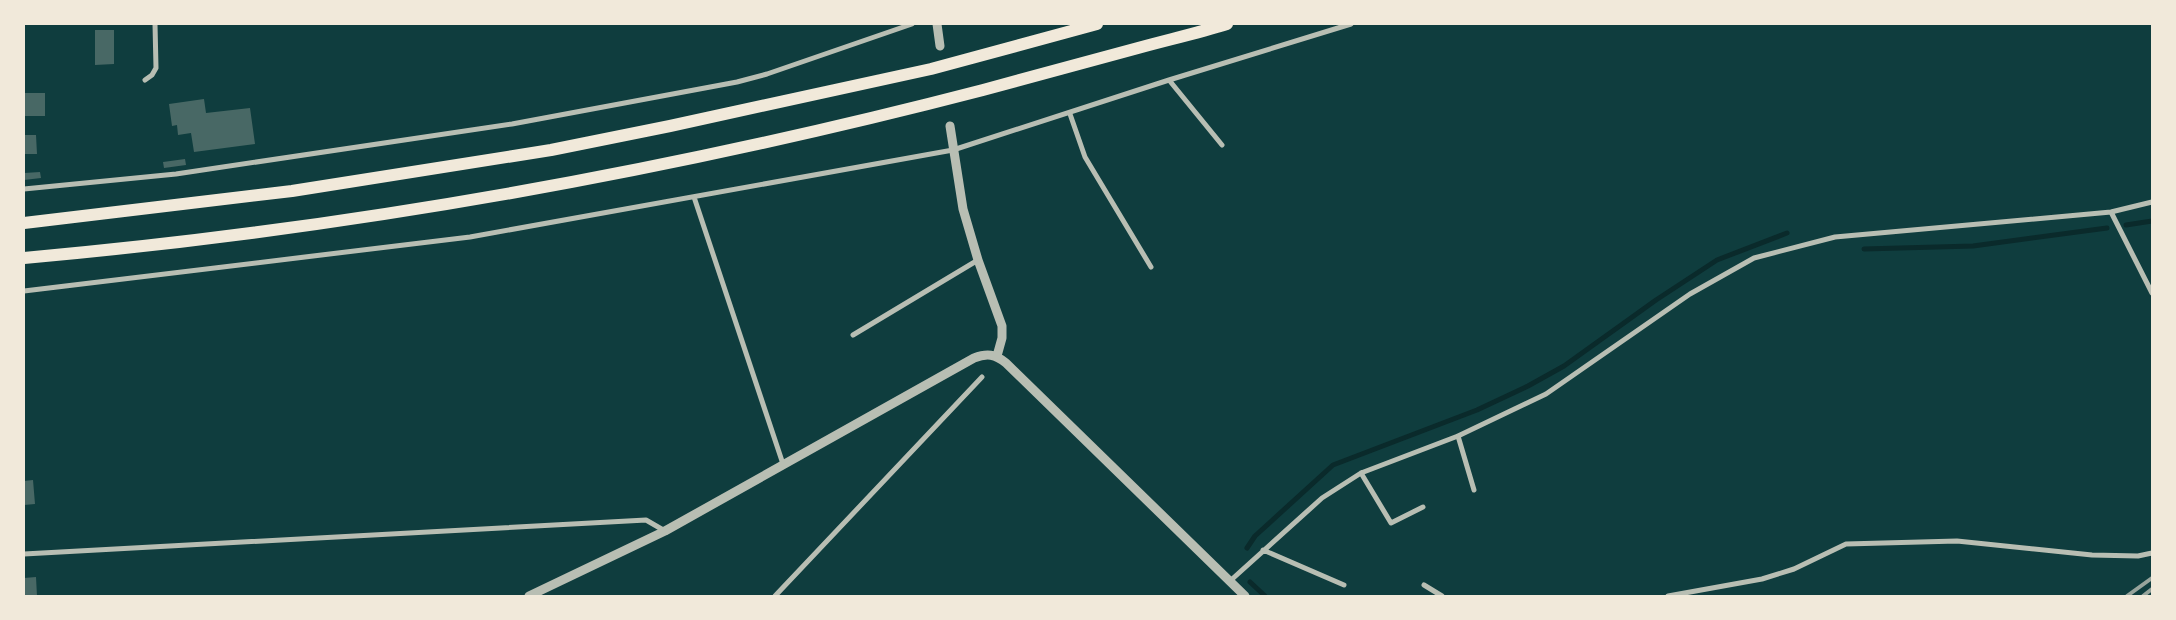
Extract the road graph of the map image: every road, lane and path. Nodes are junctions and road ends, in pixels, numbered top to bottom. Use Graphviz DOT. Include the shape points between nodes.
graph roads {
  1 [pos="154,24"];
  2 [pos="912,24"];
  3 [pos="937,24"];
  4 [pos="1097,24"];
  5 [pos="1227,24"];
  6 [pos="1351,24"];
  7 [pos="940,46"];
  8 [pos="145,80"];
  9 [pos="1170,80"];
  10 [pos="1070,114"];
  11 [pos="950,126"];
  12 [pos="1222,145"];
  13 [pos="954,150"];
  14 [pos="24,189"];
  15 [pos="694,197"];
  16 [pos="2152,202"];
  17 [pos="2111,212"];
  18 [pos="24,223"];
  19 [pos="24,258"];
  20 [pos="978,260"];
  21 [pos="1152,267"];
  22 [pos="24,291"];
  23 [pos="2152,293"];
  24 [pos="853,335"];
  25 [pos="997,356"];
  26 [pos="982,376"];
  27 [pos="1458,436"];
  28 [pos="783,464"];
  29 [pos="1361,473"];
  30 [pos="1474,490"];
  31 [pos="1423,507"];
  32 [pos="665,530"];
  33 [pos="1263,550"];
  34 [pos="2152,553"];
  35 [pos="24,554"];
  36 [pos="1230,582"];
  37 [pos="1344,585"];
  38 [pos="1424,585"];
  39 [pos="529,596"];
  40 [pos="775,596"];
  41 [pos="1245,596"];
  42 [pos="1442,596"];
  43 [pos="1668,596"];
  1 -- 8 [label="street" via="156,68"];
  2 -- 14 [label="street" via="736,82 512,124 176,174"];
  3 -- 7 [label="street"];
  4 -- 18 [label="highway" via="931,69 551,150 292,191"];
  5 -- 19 [label="highway" via="866,120 547,187 300,228"];
  6 -- 9 [label="street"];
  9 -- 10 [label="street"];
  9 -- 12 [label="street"];
  10 -- 13 [label="street"];
  10 -- 21 [label="street" via="1085,157"];
  11 -- 13 [label="street"];
  13 -- 15 [label="street"];
  13 -- 20 [label="street" via="963,209"];
  15 -- 22 [label="street" via="470,237"];
  15 -- 28 [label="street"];
  16 -- 17 [label="street"];
  17 -- 23 [label="street"];
  17 -- 27 [label="street" via="1835,237 1754,258 1690,294 1546,394"];
  20 -- 24 [label="street"];
  20 -- 25 [label="street" via="1002,326"];
  25 -- 28 [label="street" via="974,358"];
  25 -- 36 [label="street"];
  26 -- 40 [label="street"];
  27 -- 29 [label="street"];
  27 -- 30 [label="street"];
  28 -- 32 [label="street"];
  29 -- 31 [label="street" via="1390,523"];
  29 -- 33 [label="street" via="1322,498"];
  32 -- 35 [label="street" via="646,520"];
  32 -- 39 [label="street"];
  33 -- 36 [label="street"];
  33 -- 37 [label="street"];
  34 -- 43 [label="street" via="2138,556 2092,554 1956,541 1846,544 1794,569 1762,579"];
  36 -- 41 [label="street"];
  38 -- 42 [label="street"];
}
